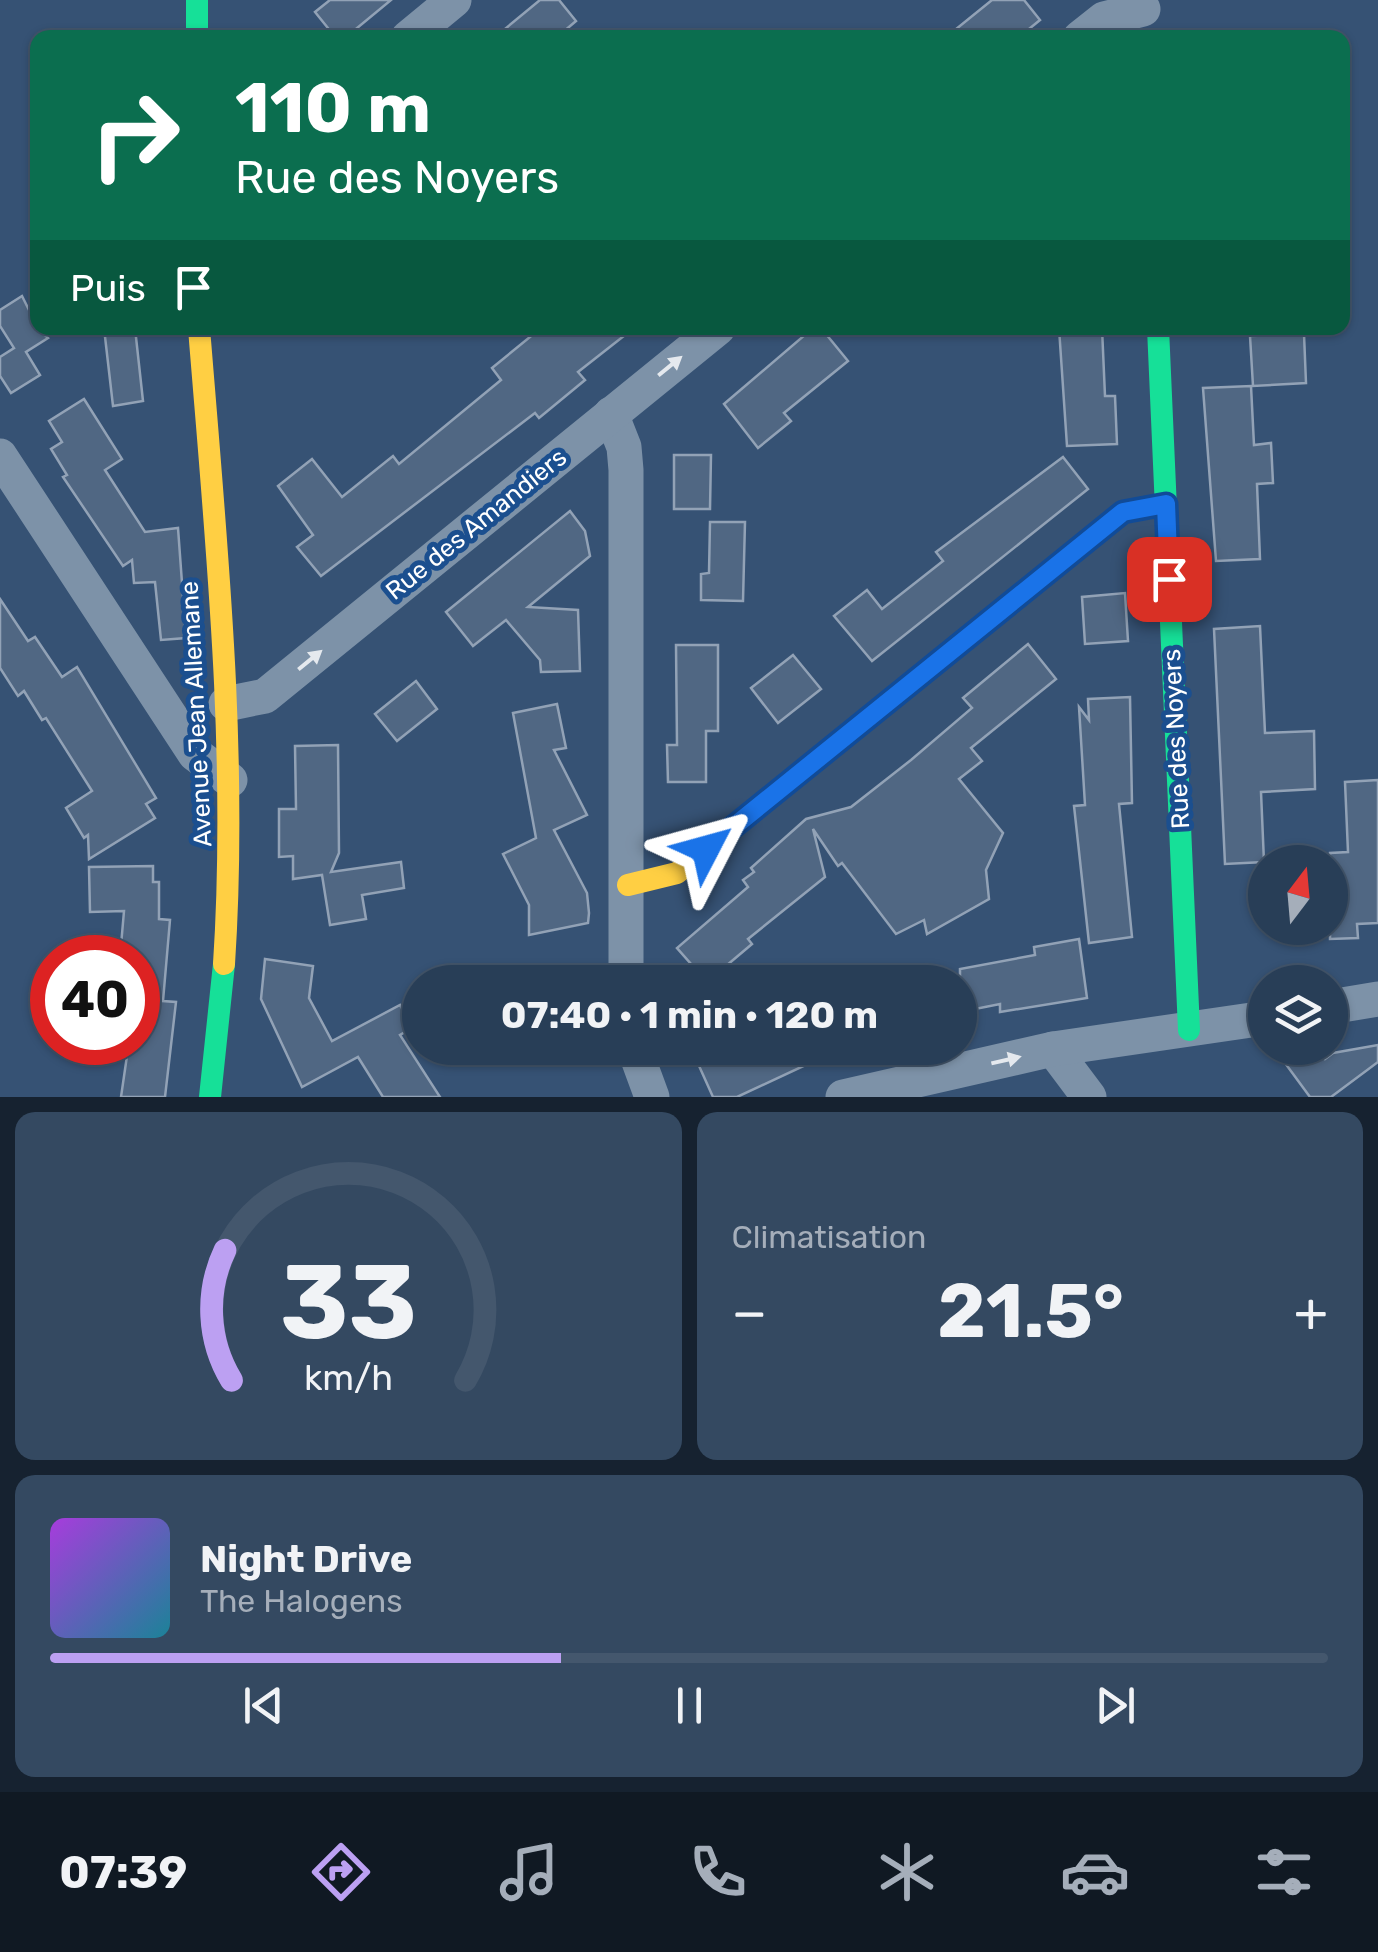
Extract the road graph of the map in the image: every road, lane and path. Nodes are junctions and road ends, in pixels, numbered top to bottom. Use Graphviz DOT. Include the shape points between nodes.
graph roads {
  1 [pos="198,0"];
  2 [pos="454,0"];
  3 [pos="1144,16"];
  4 [pos="196,30"];
  5 [pos="418,30"];
  6 [pos="1090,30"];
  7 [pos="200,335"];
  8 [pos="709,335"];
  9 [pos="1158,335"];
  10 [pos="611,414"];
  11 [pos="0,456"];
  12 [pos="1166,504"];
  13 [pos="226,704"];
  14 [pos="230,780"];
  15 [pos="628,885"];
  16 [pos="626,965"];
  17 [pos="1378,999"];
  18 [pos="1348,1004"];
  19 [pos="1248,1021"];
  20 [pos="1189,1030"];
  21 [pos="1054,1049"];
  22 [pos="640,1065"];
  23 [pos="210,1097"];
  24 [pos="652,1097"];
  25 [pos="843,1097"];
  26 [pos="1089,1097"];
  1 -- 4 [label="street"];
  2 -- 5 [label="street"];
  3 -- 6 [label="street" via="1104,18"];
  7 -- 13 [label="street, Avenue Jean Allemane"];
  10 -- 8 [label="street, Rue des Amandiers, one-way"];
  9 -- 12 [label="street, Rue des Noyers"];
  13 -- 10 [label="street, Rue des Amandiers, one-way" via="265,696"];
  10 -- 15 [label="street" via="626,470"];
  11 -- 14 [label="street" via="195,754"];
  12 -- 15 [label="street" via="1123,512 677,873"];
  12 -- 20 [label="street, Rue des Noyers"];
  13 -- 14 [label="street, Avenue Jean Allemane"];
  14 -- 23 [label="street, Avenue Jean Allemane" via="226,957"];
  15 -- 16 [label="street"];
  17 -- 18 [label="street"];
  19 -- 20 [label="street"];
  20 -- 21 [label="street"];
  25 -- 21 [label="street, one-way"];
  21 -- 26 [label="street"];
  22 -- 24 [label="street"];
}
